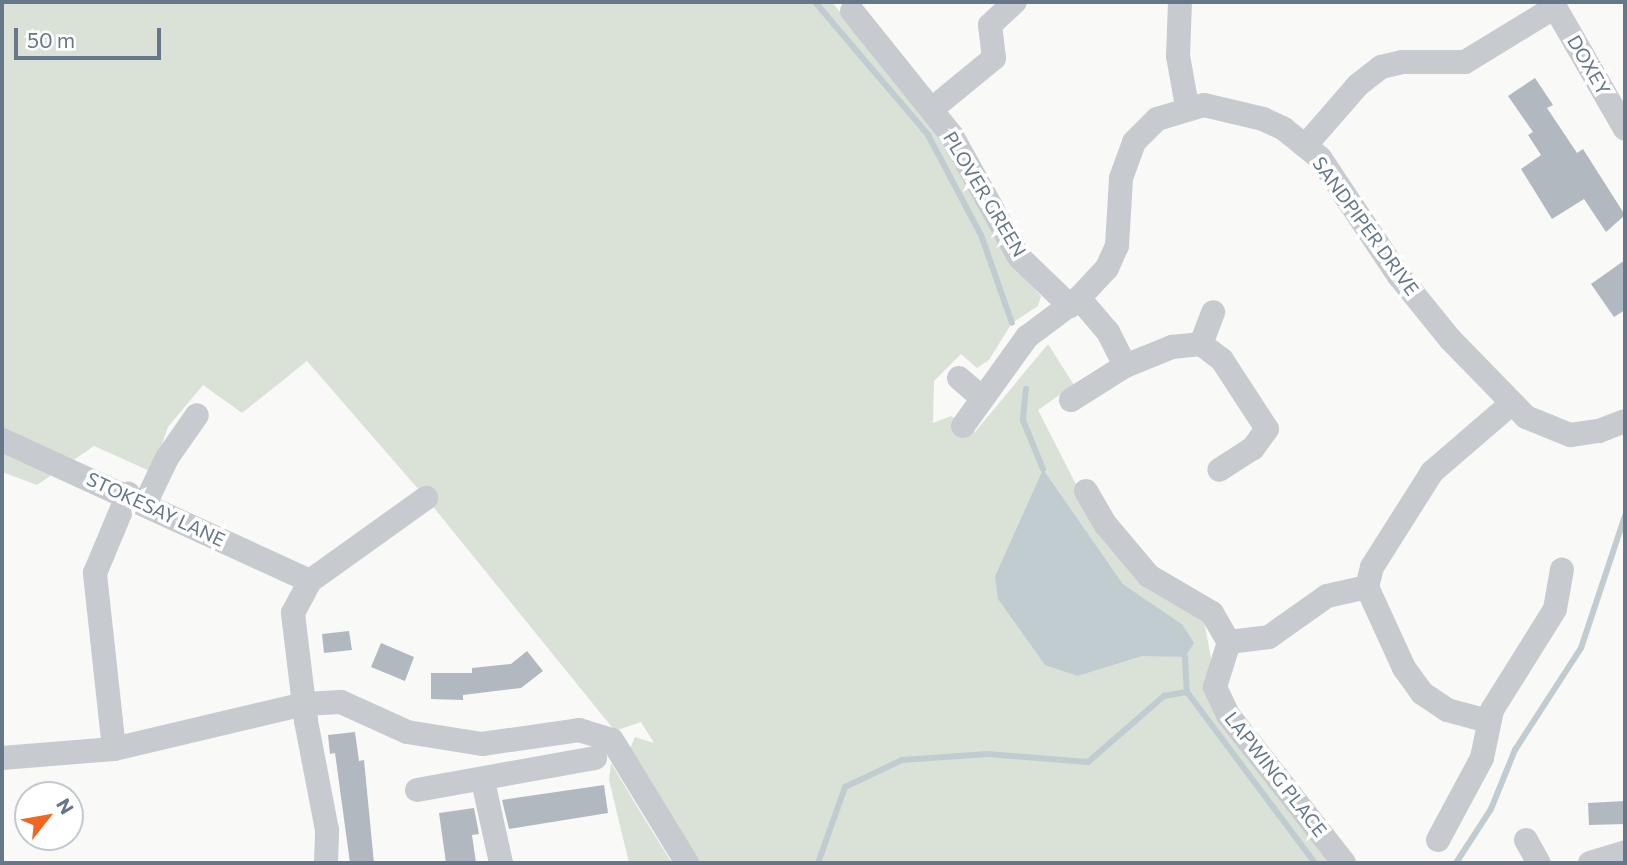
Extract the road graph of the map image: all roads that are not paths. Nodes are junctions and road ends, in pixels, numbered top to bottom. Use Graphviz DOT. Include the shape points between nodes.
graph roads {
  1 [pos="1015,2"];
  2 [pos="1180,2"];
  3 [pos="1553,4"];
  4 [pos="852,11"];
  5 [pos="1187,106"];
  6 [pos="932,109"];
  7 [pos="1625,129"];
  8 [pos="1305,146"];
  9 [pos="1074,302"];
  10 [pos="1213,312"];
  11 [pos="1201,344"];
  12 [pos="1117,371"];
  13 [pos="959,378"];
  14 [pos="981,397"];
  15 [pos="1071,400"];
  16 [pos="1511,404"];
  17 [pos="197,415"];
  18 [pos="1625,421"];
  19 [pos="963,426"];
  20 [pos="2,440"];
  21 [pos="1219,470"];
  22 [pos="1086,491"];
  23 [pos="137,498"];
  24 [pos="426,498"];
  25 [pos="1562,570"];
  26 [pos="310,581"];
  27 [pos="1367,587"];
  28 [pos="1229,642"];
  29 [pos="304,704"];
  30 [pos="1488,721"];
  31 [pos="114,749"];
  32 [pos="2,758"];
  33 [pos="595,758"];
  34 [pos="482,781"];
  35 [pos="417,790"];
  36 [pos="1438,840"];
  37 [pos="1526,840"];
  38 [pos="1625,852"];
  39 [pos="326,863"];
  40 [pos="501,863"];
  41 [pos="687,863"];
  42 [pos="1344,863"];
  43 [pos="1539,863"];
  44 [pos="1590,863"];
  1 -- 6 [label="street" via="990,25 994,58"];
  2 -- 5 [label="street" via="1178,56"];
  3 -- 7 [label="street, DOXEY"];
  3 -- 8 [label="street" via="1465,62 1402,62 1381,68 1358,85"];
  4 -- 6 [label="street, PLOVER GREEN"];
  5 -- 8 [label="street, SANDPIPER DRIVE" via="1240,110 1284,129"];
  5 -- 9 [label="street, SANDPIPER DRIVE" via="1157,119 1134,142 1121,178 1117,246 1107,268"];
  6 -- 9 [label="street, PLOVER GREEN" via="974,173 1011,245"];
  8 -- 16 [label="street, SANDPIPER DRIVE" via="1320,158 1399,276"];
  9 -- 12 [label="street, PLOVER GREEN" via="1108,332"];
  9 -- 14 [label="street, SANDPIPER DRIVE" via="1027,337"];
  10 -- 11 [label="street"];
  11 -- 12 [label="street" via="1172,347"];
  11 -- 21 [label="street" via="1222,360 1266,429 1252,448"];
  12 -- 15 [label="street"];
  13 -- 14 [label="street"];
  14 -- 19 [label="street, SANDPIPER DRIVE"];
  16 -- 18 [label="street, SANDPIPER DRIVE" via="1540,426 1570,435"];
  16 -- 27 [label="street" via="1432,472 1372,567"];
  17 -- 23 [label="street"];
  20 -- 23 [label="street, STOKESAY LANE"];
  22 -- 28 [label="street" via="1106,525 1149,576 1212,613"];
  23 -- 26 [label="street, STOKESAY LANE"];
  23 -- 31 [label="street" via="95,573"];
  24 -- 26 [label="street"];
  25 -- 30 [label="street" via="1555,609"];
  26 -- 29 [label="street" via="293,613"];
  27 -- 28 [label="street" via="1327,596 1269,637"];
  27 -- 30 [label="street" via="1404,668 1422,693 1447,710"];
  28 -- 42 [label="street, LAPWING PLACE" via="1215,687 1228,715"];
  29 -- 31 [label="street"];
  29 -- 39 [label="street" via="327,830"];
  29 -- 41 [label="street" via="341,702 407,732 482,744 579,730 612,740"];
  30 -- 36 [label="street" via="1482,758"];
  31 -- 32 [label="street"];
  33 -- 34 [label="street"];
  34 -- 35 [label="street"];
  34 -- 40 [label="street"];
  37 -- 43 [label="street"];
  38 -- 44 [label="street"];
}
